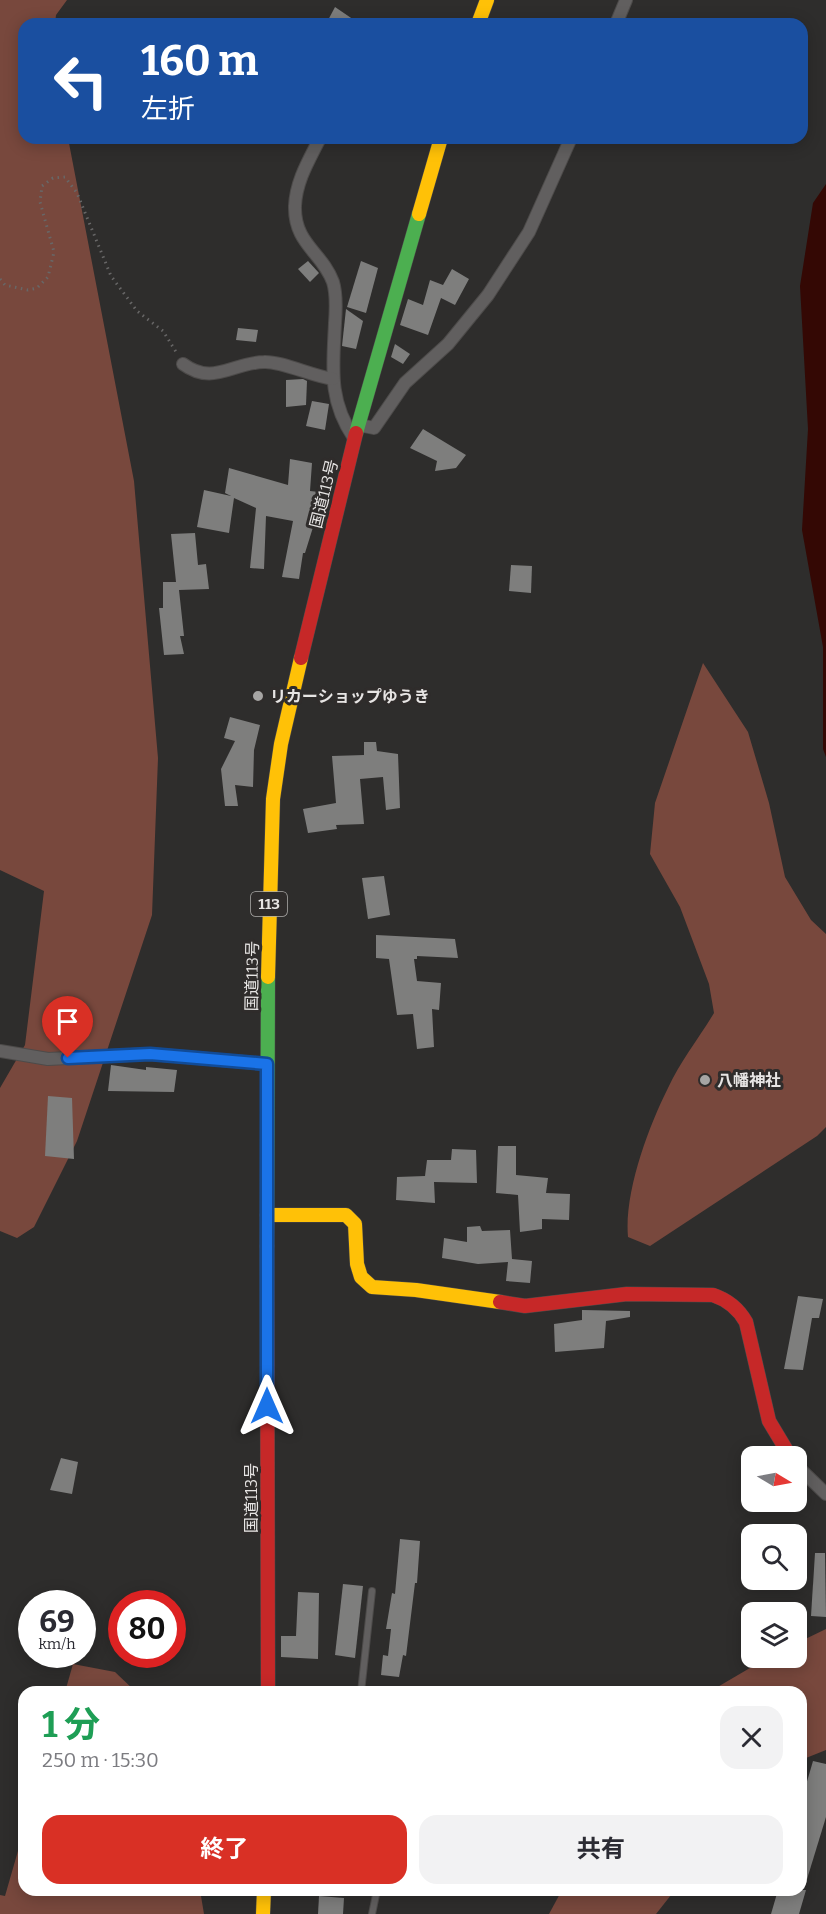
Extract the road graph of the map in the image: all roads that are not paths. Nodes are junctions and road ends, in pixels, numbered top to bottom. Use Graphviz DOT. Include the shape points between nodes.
graph roads {
  1 [pos="487,0"];
  2 [pos="626,0"];
  3 [pos="480,18"];
  4 [pos="618,18"];
  5 [pos="317,144"];
  6 [pos="439,144"];
  7 [pos="568,144"];
  8 [pos="183,364"];
  9 [pos="333,379"];
  10 [pos="357,431"];
  11 [pos="0,1051"];
  12 [pos="267,1064"];
  13 [pos="267,1215"];
  14 [pos="784,1446"];
  15 [pos="807,1476"];
  16 [pos="826,1494"];
  17 [pos="372,1591"];
  18 [pos="267,1686"];
  19 [pos="362,1686"];
  20 [pos="264,1896"];
  21 [pos="376,1896"];
  22 [pos="263,1914"];
  23 [pos="372,1914"];
  1 -- 3 [label="main road"];
  2 -- 4 [label="street"];
  5 -- 9 [label="street" via="297,186 295,208 305,245 333,283"];
  6 -- 10 [label="main road, 国道113号 / 113"];
  7 -- 10 [label="street" via="529,232 488,295 448,344 405,383 374,428"];
  8 -- 9 [label="street" via="208,376 236,366 266,362"];
  9 -- 10 [label="street" via="340,417"];
  10 -- 12 [label="main road, 国道113号 / 113" via="276,777 269,873"];
  11 -- 12 [label="street" via="48,1059 150,1054"];
  12 -- 13 [label="main road, 国道113号 / 113"];
  13 -- 14 [label="main road" via="346,1215 355,1224 361,1277 372,1287 525,1306 627,1294 713,1295 726,1299 747,1322 769,1421"];
  13 -- 18 [label="main road, 国道113号 / 113"];
  15 -- 16 [label="street"];
  17 -- 19 [label="lane"];
  20 -- 22 [label="main road"];
  21 -- 23 [label="lane"];
}
